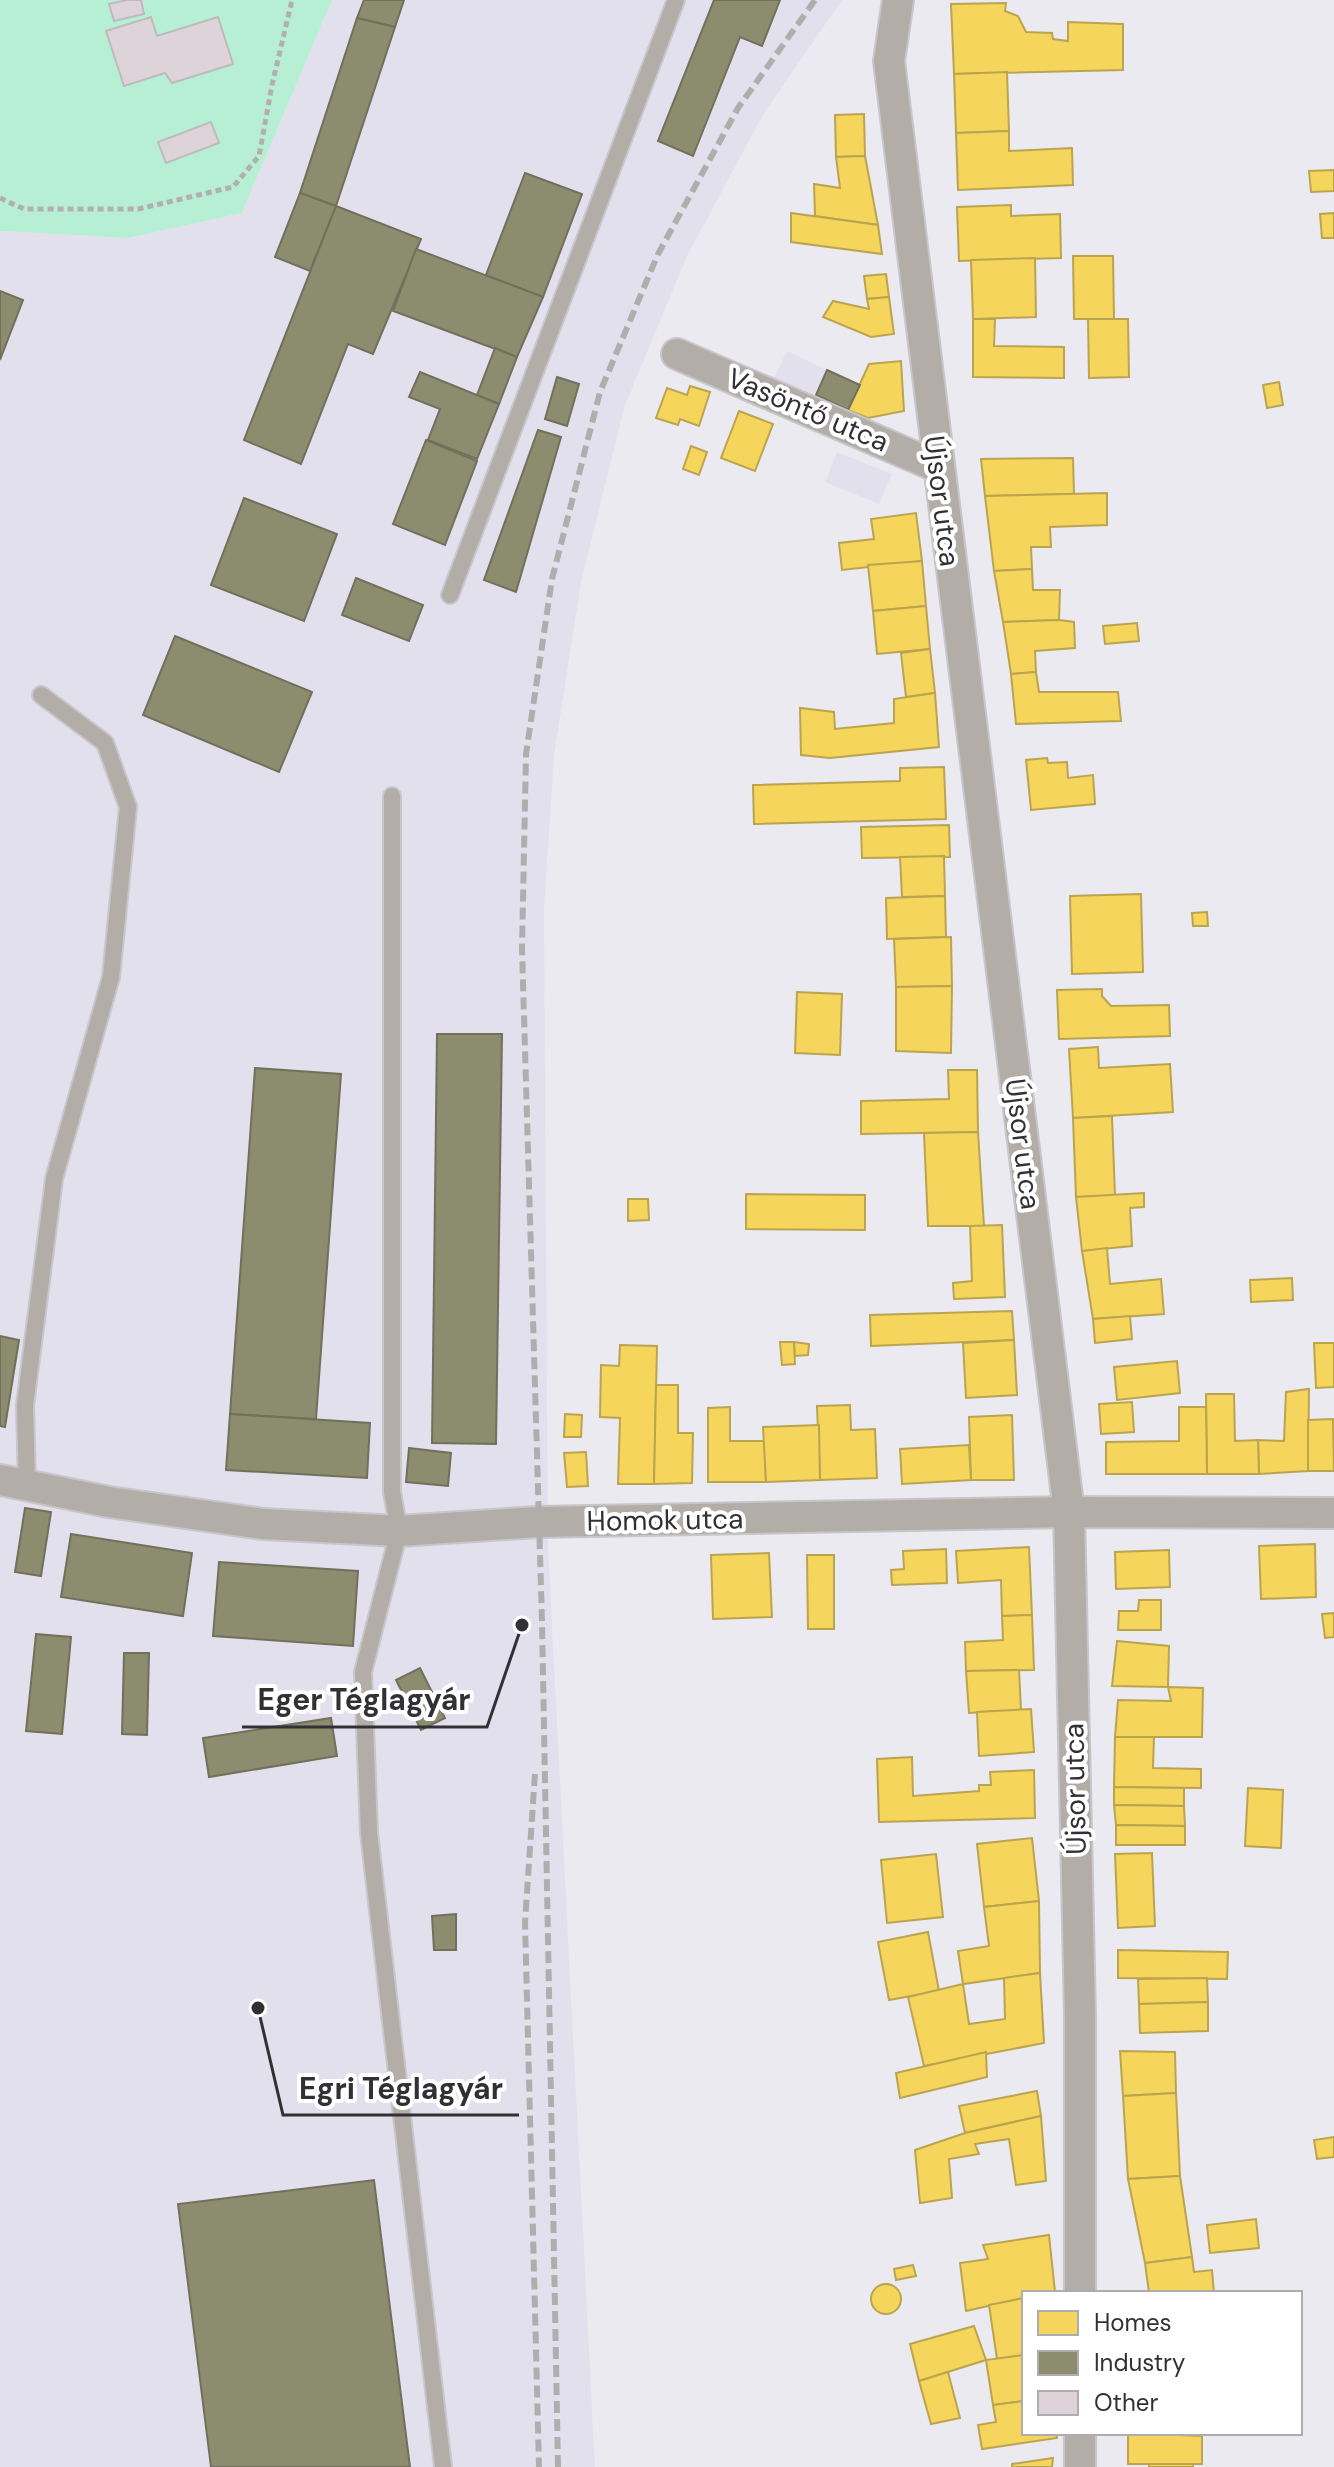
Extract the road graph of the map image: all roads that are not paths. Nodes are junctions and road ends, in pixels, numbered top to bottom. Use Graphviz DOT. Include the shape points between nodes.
graph roads {
  1 [pos="676,0"];
  2 [pos="898,0"];
  3 [pos="677,354"];
  4 [pos="938,467"];
  5 [pos="450,595"];
  6 [pos="41,695"];
  7 [pos="392,796"];
  8 [pos="14,1483"];
  9 [pos="1069,1512"];
  10 [pos="1334,1513"];
  11 [pos="399,1531"];
  12 [pos="1080,2291"];
  13 [pos="1080,2435"];
  14 [pos="443,2467"];
  15 [pos="1080,2467"];
  1 -- 5 [label="lane"];
  2 -- 4 [label="street, Újsor utca" via="889,61"];
  3 -- 4 [label="street, Vasöntő utca"];
  4 -- 9 [label="street, Újsor utca"];
  6 -- 8 [label="lane" via="105,743 128,807 111,977 54,1179"];
  7 -- 11 [label="lane" via="392,1492"];
  8 -- 11 [label="street, Homok utca" via="263,1524"];
  9 -- 10 [label="street, Homok utca"];
  9 -- 11 [label="street, Homok utca" via="537,1522"];
  9 -- 12 [label="street, Újsor utca"];
  11 -- 14 [label="lane" via="363,1672 369,1833"];
  13 -- 15 [label="street"];
}
